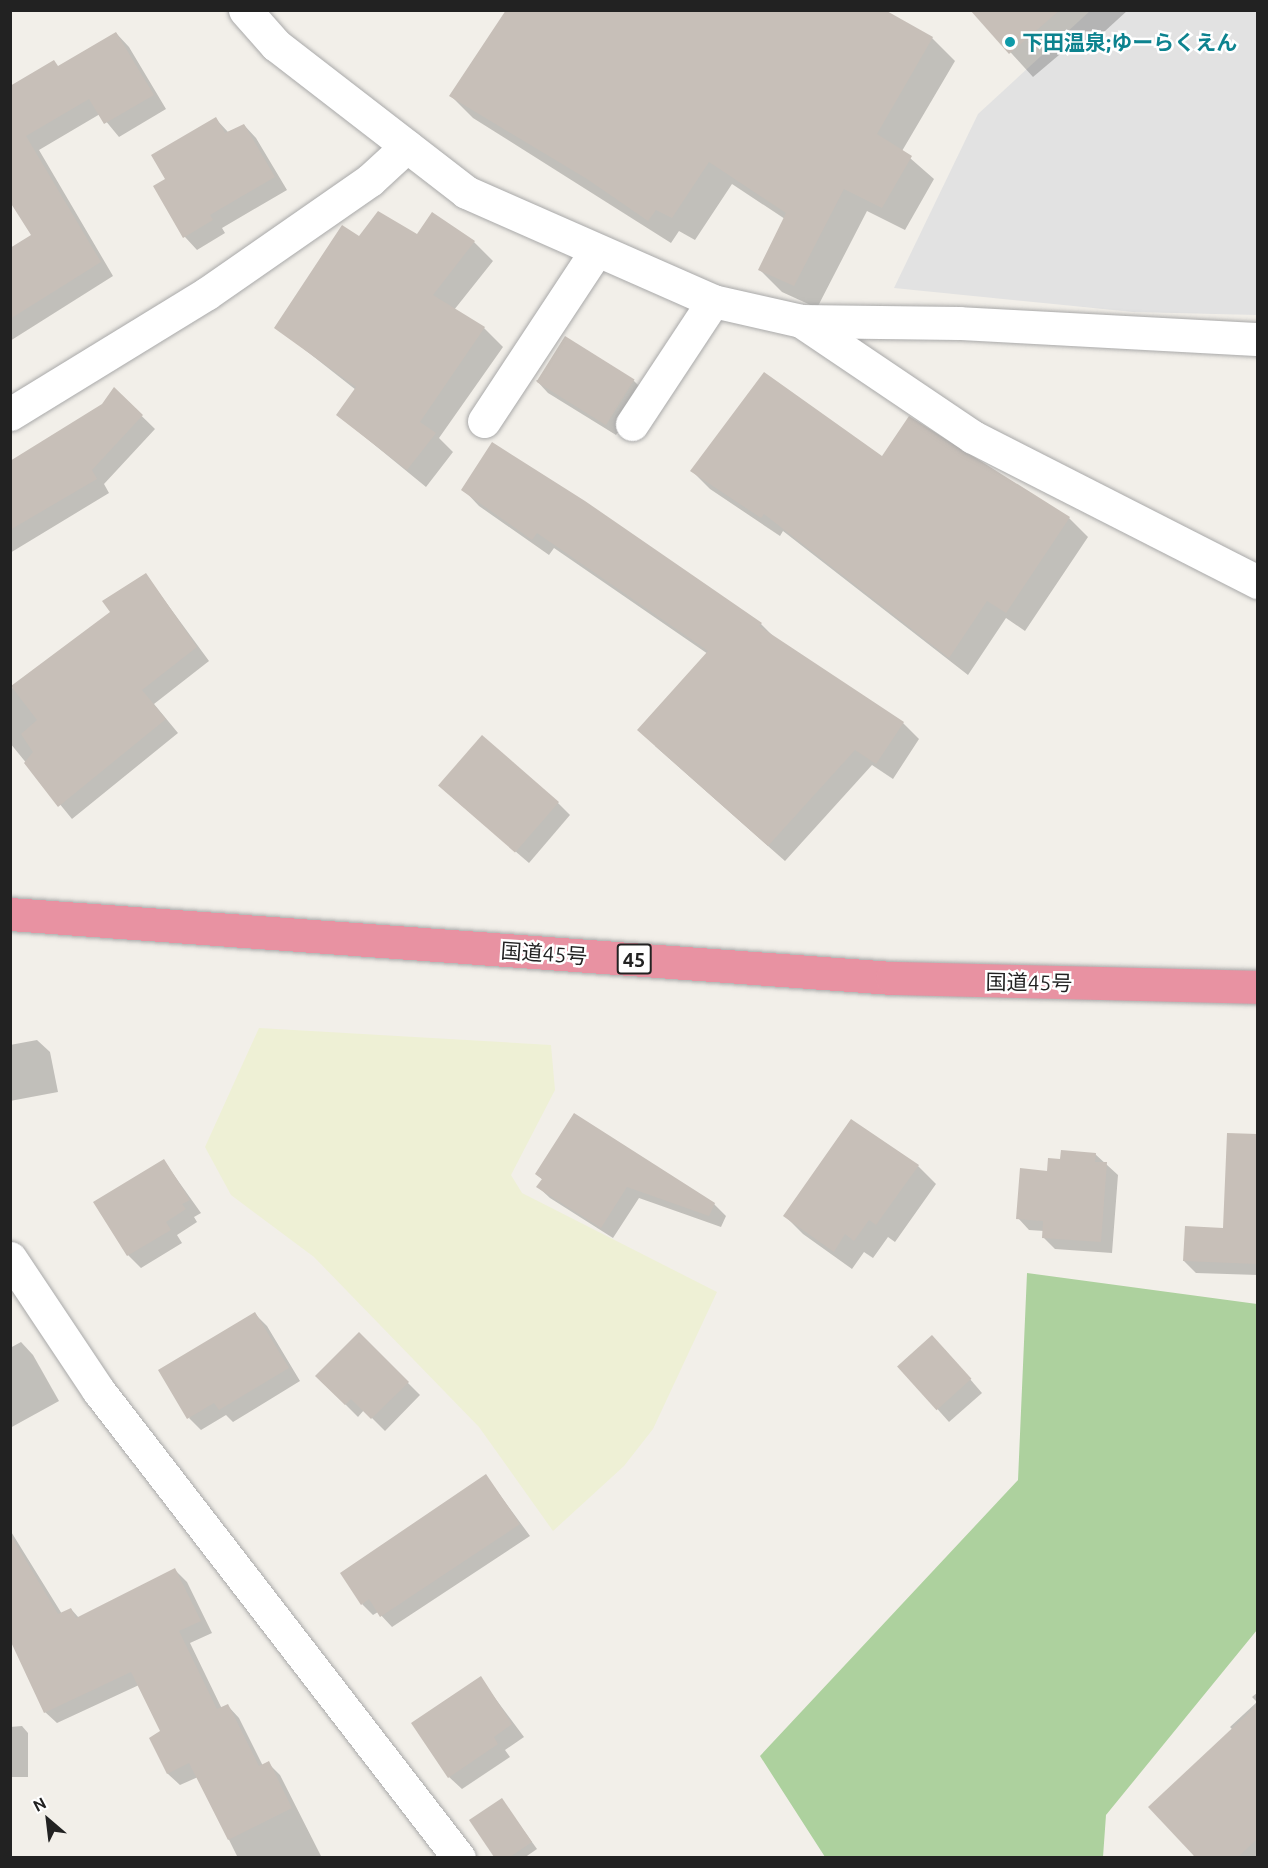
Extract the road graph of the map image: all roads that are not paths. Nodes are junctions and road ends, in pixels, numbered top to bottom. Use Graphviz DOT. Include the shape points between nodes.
graph roads {
  1 [pos="245,10"];
  2 [pos="407,146"];
  3 [pos="596,252"];
  4 [pos="713,302"];
  5 [pos="801,321"];
  6 [pos="1257,339"];
  7 [pos="10,414"];
  8 [pos="484,421"];
  9 [pos="632,424"];
  10 [pos="1257,582"];
  11 [pos="10,914"];
  12 [pos="1257,987"];
  13 [pos="10,1258"];
  14 [pos="446,1854"];
  1 -- 2 [label="street" via="276,45"];
  2 -- 3 [label="street" via="466,192"];
  2 -- 7 [label="street" via="370,180 206,294"];
  3 -- 4 [label="street"];
  3 -- 8 [label="street"];
  4 -- 5 [label="street"];
  4 -- 9 [label="street"];
  5 -- 6 [label="street" via="959,323"];
  5 -- 10 [label="street" via="973,437"];
  11 -- 12 [label="highway, 国道45号 / 45" via="892,978"];
  13 -- 14 [label="street" via="98,1390"];
}
